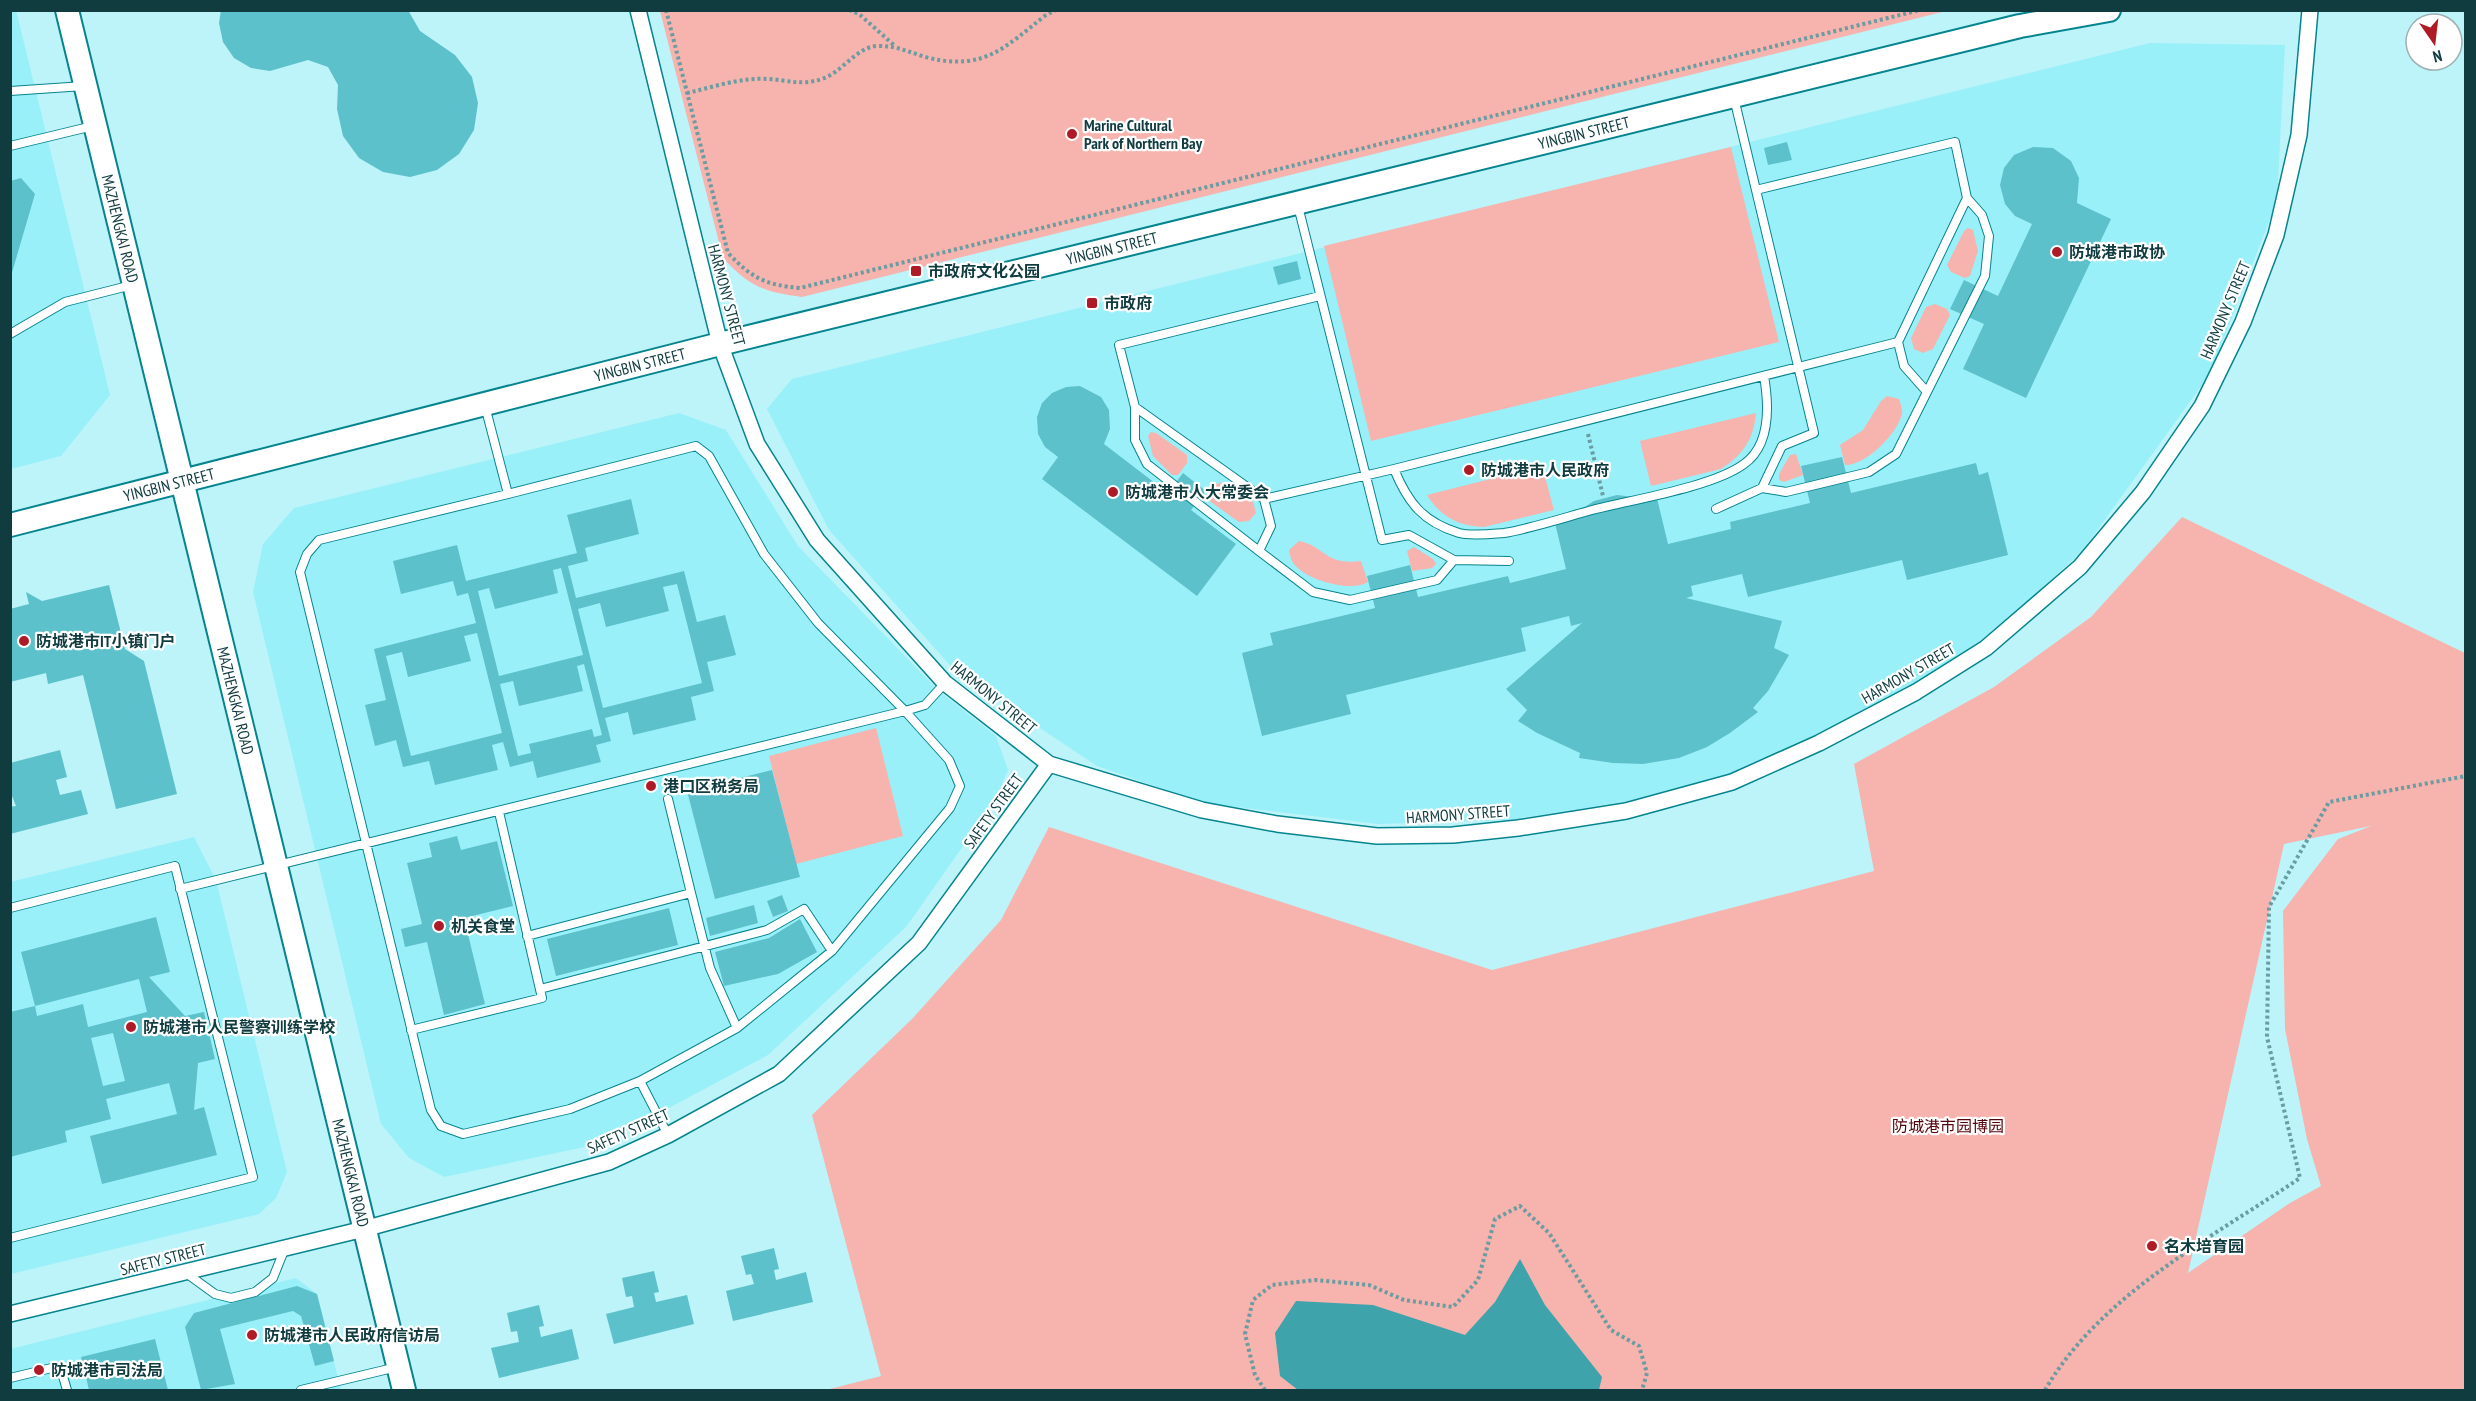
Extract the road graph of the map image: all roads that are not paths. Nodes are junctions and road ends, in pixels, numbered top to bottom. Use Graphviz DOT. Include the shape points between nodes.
graph roads {
  1 [pos="67,10"];
  2 [pos="638,10"];
  3 [pos="2109,10"];
  4 [pos="2310,10"];
  5 [pos="86,86"];
  6 [pos="10,91"];
  7 [pos="1733,97"];
  8 [pos="95,125"];
  9 [pos="10,146"];
  10 [pos="1756,190"];
  11 [pos="1967,198"];
  12 [pos="1298,204"];
  13 [pos="134,284"];
  14 [pos="1320,296"];
  15 [pos="10,334"];
  16 [pos="1898,342"];
  17 [pos="720,344"];
  18 [pos="1797,368"];
  19 [pos="1764,376"];
  20 [pos="1928,392"];
  21 [pos="485,404"];
  22 [pos="1135,407"];
  23 [pos="1394,469"];
  24 [pos="1366,476"];
  25 [pos="182,482"];
  26 [pos="1762,488"];
  27 [pos="508,494"];
  28 [pos="1264,499"];
  29 [pos="1716,509"];
  30 [pos="10,525"];
  31 [pos="1259,551"];
  32 [pos="1454,560"];
  33 [pos="1509,561"];
  34 [pos="945,682"];
  35 [pos="905,711"];
  36 [pos="1049,764"];
  37 [pos="668,799"];
  38 [pos="499,812"];
  39 [pos="366,844"];
  40 [pos="275,865"];
  41 [pos="180,889"];
  42 [pos="691,893"];
  43 [pos="10,908"];
  44 [pos="527,936"];
  45 [pos="705,947"];
  46 [pos="832,951"];
  47 [pos="540,989"];
  48 [pos="737,1028"];
  49 [pos="411,1030"];
  50 [pos="640,1081"];
  51 [pos="668,1135"];
  52 [pos="364,1228"];
  53 [pos="10,1238"];
  54 [pos="286,1247"];
  55 [pos="185,1272"];
  56 [pos="10,1314"];
  57 [pos="398,1366"];
  58 [pos="10,1378"];
  59 [pos="67,1390"];
  60 [pos="301,1390"];
  61 [pos="404,1390"];
  1 -- 5 [label="main road, MAZHENGKAI ROAD"];
  2 -- 17 [label="street, HARMONY STREET"];
  3 -- 7 [label="main road, YINGBIN STREET" via="2020,26"];
  4 -- 36 [label="street, HARMONY STREET" via="2299,135 2276,235 2243,322 2202,406 2143,492 2080,567 1986,648 1916,692 1819,743 1732,782 1626,811 1453,835 1377,836 1277,824 1202,810"];
  5 -- 6 [label="lane"];
  5 -- 8 [label="main road, MAZHENGKAI ROAD"];
  7 -- 10 [label="lane"];
  7 -- 12 [label="main road, YINGBIN STREET"];
  8 -- 9 [label="lane"];
  8 -- 13 [label="main road, MAZHENGKAI ROAD"];
  10 -- 11 [label="lane" via="1955,142"];
  10 -- 18 [label="lane"];
  11 -- 16 [label="lane"];
  11 -- 20 [label="lane" via="1982,215 1989,236 1985,276"];
  12 -- 14 [label="lane"];
  12 -- 17 [label="main road, YINGBIN STREET"];
  13 -- 15 [label="lane" via="65,302"];
  13 -- 25 [label="main road, MAZHENGKAI ROAD"];
  14 -- 22 [label="lane" via="1119,345"];
  14 -- 24 [label="lane"];
  16 -- 18 [label="lane"];
  16 -- 20 [label="lane" via="1904,366"];
  17 -- 21 [label="main road, YINGBIN STREET"];
  17 -- 34 [label="street, HARMONY STREET" via="757,444 817,540"];
  18 -- 19 [label="lane"];
  18 -- 26 [label="lane" via="1814,434 1782,446"];
  19 -- 23 [label="lane"];
  19 -- 23 [label="lane" via="1768,399 1766,423 1760,446 1744,464 1709,481 1606,507 1504,532 1461,534 1427,520 1404,493"];
  20 -- 26 [label="lane" via="1896,454 1869,472 1786,492"];
  21 -- 25 [label="main road, YINGBIN STREET"];
  21 -- 27 [label="lane"];
  22 -- 28 [label="lane"];
  22 -- 31 [label="lane" via="1135,440 1146,464"];
  23 -- 24 [label="lane"];
  24 -- 28 [label="lane"];
  24 -- 32 [label="lane" via="1382,540 1409,535"];
  25 -- 30 [label="main road, YINGBIN STREET"];
  25 -- 40 [label="main road, MAZHENGKAI ROAD"];
  26 -- 29 [label="lane"];
  27 -- 35 [label="lane" via="696,446 709,456 764,555 818,623"];
  27 -- 39 [label="lane" via="319,540 307,554 300,572"];
  28 -- 31 [label="lane" via="1271,526"];
  31 -- 32 [label="lane" via="1313,592 1350,600 1437,580"];
  32 -- 33 [label="lane"];
  34 -- 35 [label="lane" via="925,705"];
  34 -- 36 [label="street, HARMONY STREET"];
  35 -- 38 [label="lane"];
  35 -- 46 [label="lane" via="949,760 960,786 950,808"];
  36 -- 51 [label="street, SAFETY STREET" via="919,943 779,1074"];
  37 -- 42 [label="lane"];
  38 -- 39 [label="lane"];
  38 -- 44 [label="lane"];
  39 -- 40 [label="lane"];
  39 -- 49 [label="lane"];
  40 -- 41 [label="lane"];
  40 -- 52 [label="main road, MAZHENGKAI ROAD"];
  41 -- 43 [label="lane" via="175,866"];
  41 -- 53 [label="lane" via="253,1177"];
  42 -- 44 [label="lane"];
  42 -- 45 [label="lane"];
  44 -- 47 [label="lane"];
  45 -- 46 [label="lane" via="767,930 804,909"];
  45 -- 47 [label="lane"];
  45 -- 48 [label="lane" via="710,968"];
  46 -- 48 [label="lane"];
  47 -- 49 [label="lane" via="542,998"];
  48 -- 50 [label="lane"];
  49 -- 50 [label="lane" via="430,1110 441,1125 463,1134 570,1109"];
  50 -- 51 [label="lane"];
  51 -- 52 [label="street, SAFETY STREET" via="609,1162"];
  52 -- 54 [label="street, SAFETY STREET"];
  52 -- 57 [label="main road, MAZHENGKAI ROAD"];
  54 -- 55 [label="street, SAFETY STREET"];
  54 -- 55 [label="lane" via="273,1278 255,1292 231,1298 215,1294"];
  55 -- 56 [label="street, SAFETY STREET"];
  57 -- 60 [label="lane"];
  57 -- 61 [label="main road, MAZHENGKAI ROAD"];
  58 -- 59 [label="lane" via="60,1366"];
}
